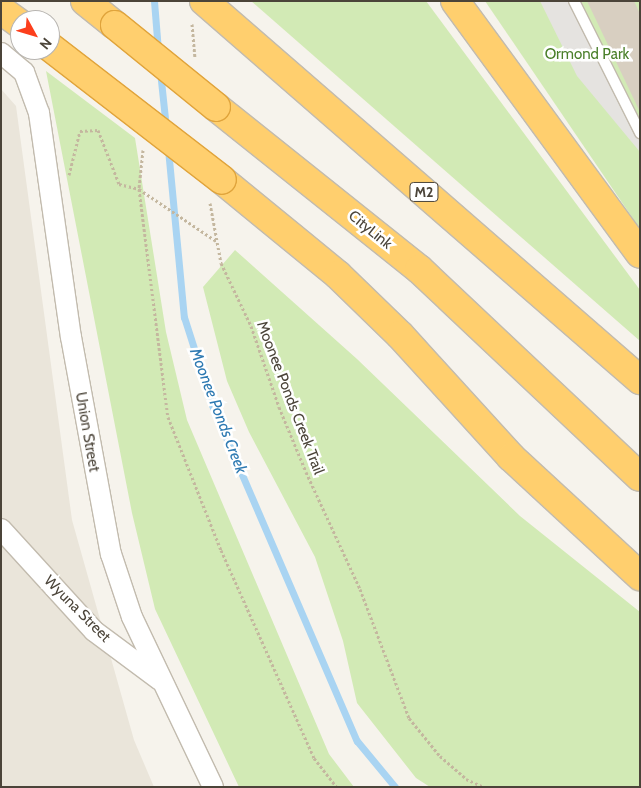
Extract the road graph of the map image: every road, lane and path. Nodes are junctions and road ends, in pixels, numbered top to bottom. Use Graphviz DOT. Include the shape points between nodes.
graph roads {
  1 [pos="86,1"];
  2 [pos="455,1"];
  3 [pos="574,1"];
  4 [pos="201,9"];
  5 [pos="60,56"];
  6 [pos="9,58"];
  7 [pos="195,60"];
  8 [pos="640,133"];
  9 [pos="48,187"];
  10 [pos="139,189"];
  11 [pos="216,189"];
  12 [pos="216,241"];
  13 [pos="640,254"];
  14 [pos="640,380"];
  15 [pos="640,477"];
  16 [pos="1,529"];
  17 [pos="640,576"];
  18 [pos="161,680"];
  19 [pos="213,787"];
  20 [pos="337,787"];
  21 [pos="484,787"];
  1 -- 15 [label="highway, CityLink, bridge" via="419,269"];
  2 -- 13 [label="highway"];
  3 -- 8 [label="lane"];
  4 -- 7 [label="path"];
  4 -- 14 [label="highway, M2"];
  5 -- 11 [label="highway, bridge"];
  6 -- 9 [label="street, Union Street" via="31,83 40,113"];
  9 -- 10 [label="path" via="72,173 80,131 98,130 119,184"];
  9 -- 18 [label="street, Union Street" via="101,512 122,590"];
  10 -- 12 [label="path"];
  10 -- 20 [label="path" via="168,418 314,758"];
  11 -- 12 [label="path, Moonee Ponds Creek Trail"];
  11 -- 17 [label="highway" via="338,275 400,335 512,457"];
  12 -- 21 [label="path, Moonee Ponds Creek Trail" via="221,263 251,326 279,407 360,588 409,718 440,756 466,779"];
  16 -- 18 [label="street, Wyuna Street" via="94,630"];
  18 -- 19 [label="street, Union Street"];
}
